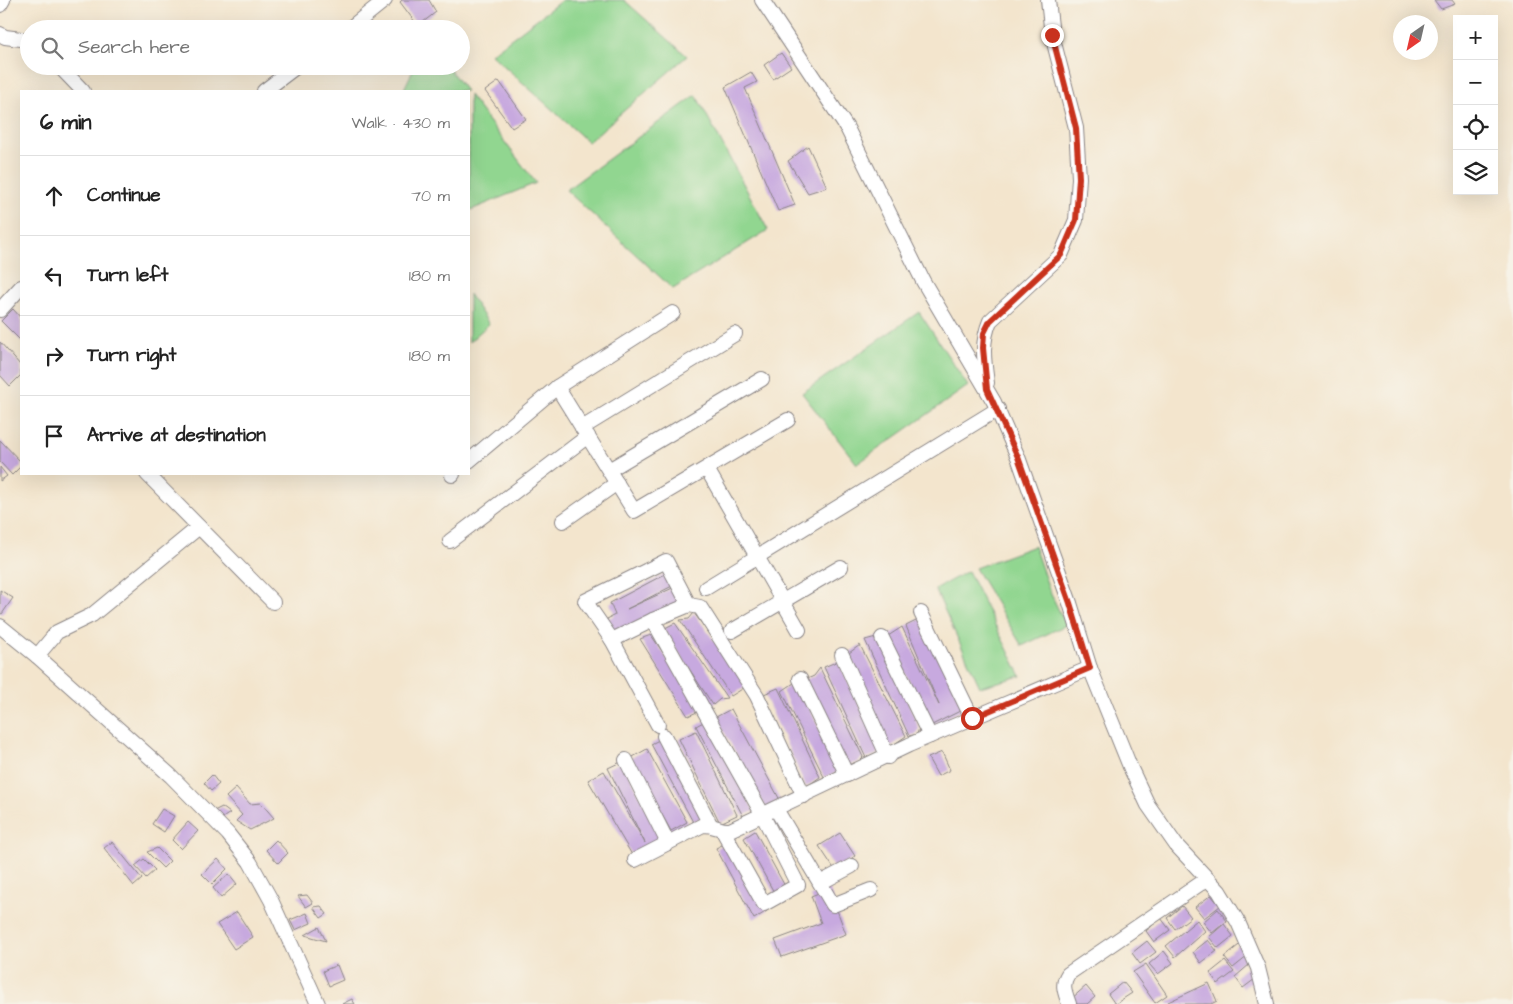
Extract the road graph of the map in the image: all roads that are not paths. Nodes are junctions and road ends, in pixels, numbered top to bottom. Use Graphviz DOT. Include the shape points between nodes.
graph roads {
  1 [pos="3,0"];
  2 [pos="385,0"];
  3 [pos="762,0"];
  4 [pos="1048,0"];
  5 [pos="0,5"];
  6 [pos="361,20"];
  7 [pos="0,34"];
  8 [pos="20,39"];
  9 [pos="68,75"];
  10 [pos="285,75"];
  11 [pos="82,90"];
  12 [pos="265,90"];
  13 [pos="20,289"];
  14 [pos="0,310"];
  15 [pos="673,313"];
  16 [pos="734,334"];
  17 [pos="762,379"];
  18 [pos="556,387"];
  19 [pos="987,389"];
  20 [pos="998,409"];
  21 [pos="788,420"];
  22 [pos="585,432"];
  23 [pos="470,460"];
  24 [pos="609,470"];
  25 [pos="707,470"];
  26 [pos="148,475"];
  27 [pos="617,483"];
  28 [pos="564,521"];
  29 [pos="199,527"];
  30 [pos="450,541"];
  31 [pos="758,556"];
  32 [pos="841,567"];
  33 [pos="706,588"];
  34 [pos="784,600"];
  35 [pos="273,602"];
  36 [pos="689,605"];
  37 [pos="921,613"];
  38 [pos="653,620"];
  39 [pos="0,626"];
  40 [pos="800,630"];
  41 [pos="732,631"];
  42 [pos="882,638"];
  43 [pos="612,640"];
  44 [pos="842,655"];
  45 [pos="37,656"];
  46 [pos="1090,668"];
  47 [pos="800,679"];
  48 [pos="972,718"];
  49 [pos="930,736"];
  50 [pos="888,757"];
  51 [pos="626,760"];
  52 [pos="848,775"];
  53 [pos="804,796"];
  54 [pos="776,809"];
  55 [pos="764,818"];
  56 [pos="710,824"];
  57 [pos="723,831"];
  58 [pos="668,843"];
  59 [pos="635,860"];
  60 [pos="852,866"];
  61 [pos="1207,879"];
  62 [pos="820,883"];
  63 [pos="871,890"];
  64 [pos="318,1004"];
  65 [pos="1068,1004"];
  66 [pos="1267,1004"];
  1 -- 5 [label="street"];
  2 -- 6 [label="street"];
  3 -- 19 [label="street" via="847,128 923,281"];
  4 -- 19 [label="street" via="1052,35 1076,128 1079,178 1076,220 1061,255 990,321 984,333 983,348"];
  7 -- 8 [label="street"];
  9 -- 11 [label="street"];
  10 -- 12 [label="street"];
  13 -- 14 [label="street"];
  15 -- 18 [label="street"];
  16 -- 22 [label="street"];
  17 -- 24 [label="street"];
  18 -- 22 [label="street"];
  18 -- 23 [label="street"];
  19 -- 20 [label="street"];
  20 -- 31 [label="street"];
  20 -- 46 [label="street" via="1070,603"];
  21 -- 25 [label="street"];
  22 -- 24 [label="street"];
  22 -- 30 [label="street"];
  24 -- 27 [label="street"];
  25 -- 27 [label="street" via="634,511"];
  25 -- 31 [label="street"];
  26 -- 29 [label="street"];
  27 -- 28 [label="street"];
  29 -- 35 [label="street"];
  29 -- 45 [label="street" via="92,615 57,632"];
  31 -- 33 [label="street"];
  31 -- 34 [label="street"];
  32 -- 34 [label="street"];
  34 -- 40 [label="street"];
  34 -- 41 [label="street"];
  36 -- 38 [label="street"];
  36 -- 43 [label="street" via="666,562 585,601"];
  36 -- 53 [label="street" via="700,607 757,696"];
  37 -- 48 [label="street"];
  38 -- 43 [label="street"];
  38 -- 55 [label="street"];
  39 -- 45 [label="street"];
  42 -- 49 [label="street"];
  43 -- 56 [label="street"];
  44 -- 50 [label="street"];
  45 -- 64 [label="street" via="171,776 228,834 250,862 271,900"];
  46 -- 48 [label="street"];
  46 -- 61 [label="street" via="1148,805 1176,846"];
  47 -- 52 [label="street"];
  48 -- 49 [label="street"];
  49 -- 50 [label="street"];
  50 -- 52 [label="street"];
  51 -- 58 [label="street"];
  52 -- 53 [label="street"];
  53 -- 54 [label="street"];
  54 -- 55 [label="street"];
  54 -- 62 [label="street"];
  55 -- 57 [label="street"];
  55 -- 57 [label="street" via="798,885 764,904"];
  56 -- 57 [label="street"];
  56 -- 58 [label="street"];
  58 -- 59 [label="street"];
  60 -- 62 [label="street"];
  61 -- 65 [label="street" via="1068,974 1063,990"];
  61 -- 66 [label="street" via="1220,891 1240,928 1258,968"];
  62 -- 63 [label="street" via="833,905"];
}
